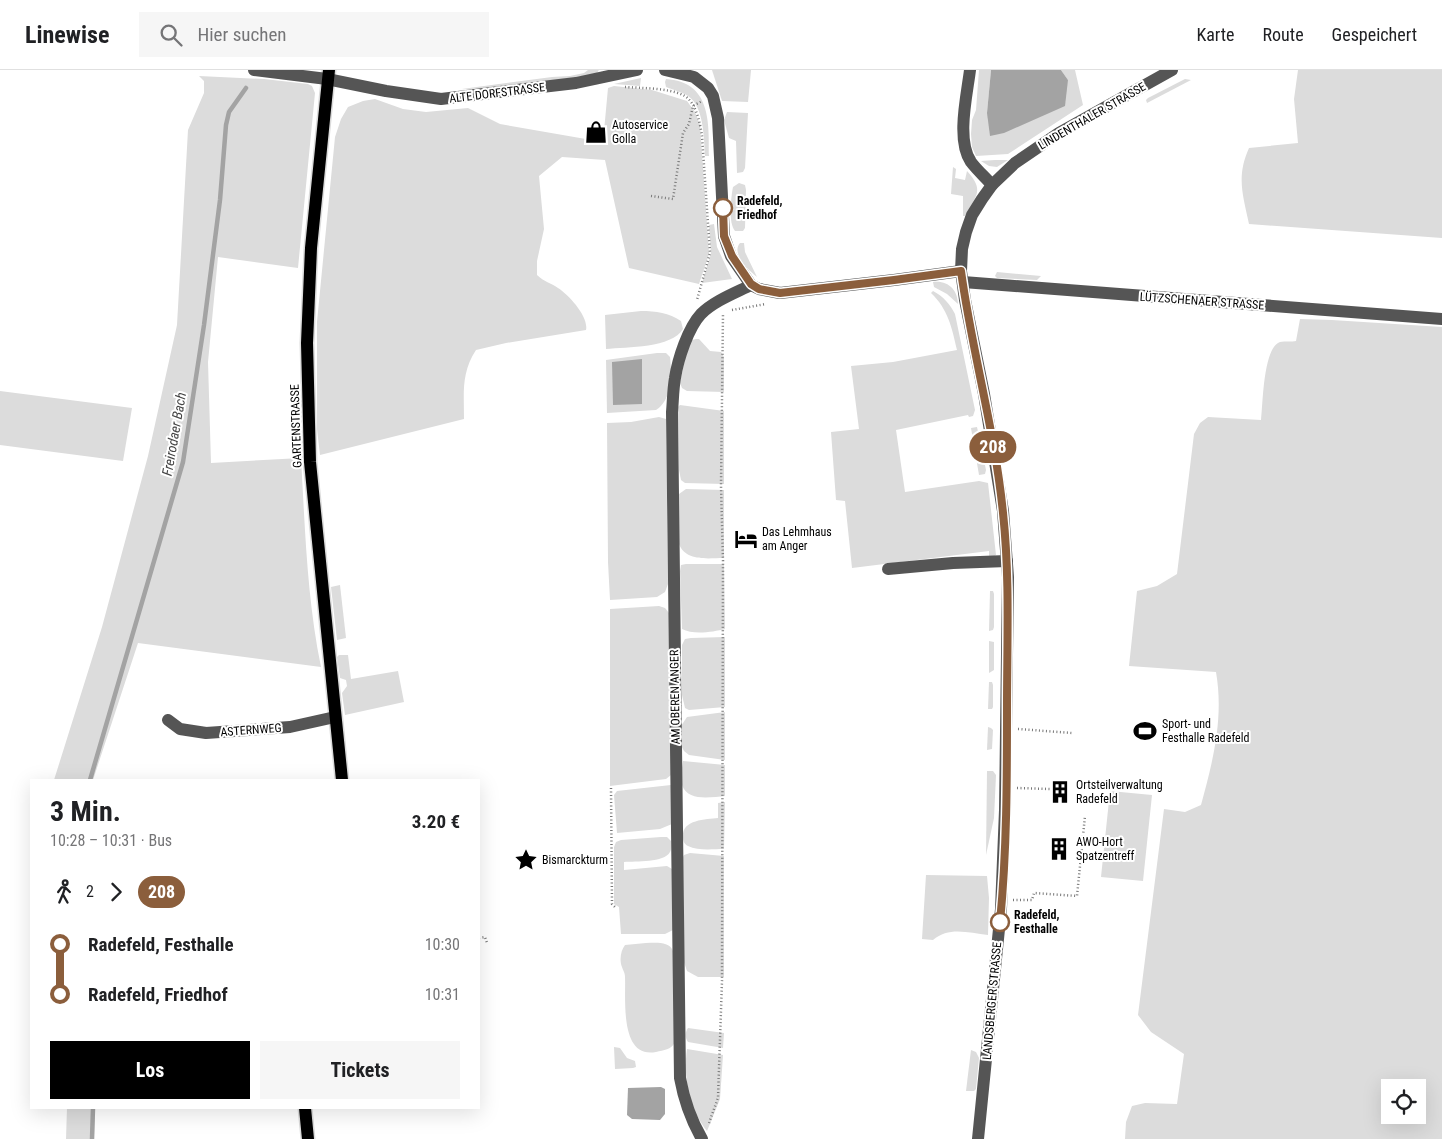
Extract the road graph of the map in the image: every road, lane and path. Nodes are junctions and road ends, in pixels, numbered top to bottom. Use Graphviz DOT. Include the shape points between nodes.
graph roads {
  1 [pos="254,70"];
  2 [pos="637,70"];
  3 [pos="665,70"];
  4 [pos="970,70"];
  5 [pos="1172,70"];
  6 [pos="328,75"];
  7 [pos="702,76"];
  8 [pos="621,86"];
  9 [pos="693,106"];
  10 [pos="992,185"];
  11 [pos="651,196"];
  12 [pos="962,276"];
  13 [pos="751,284"];
  14 [pos="780,293"];
  15 [pos="695,304"];
  16 [pos="1442,319"];
  17 [pos="1007,561"];
  18 [pos="888,569"];
  19 [pos="336,718"];
  20 [pos="168,720"];
  21 [pos="1007,728"];
  22 [pos="1072,734"];
  23 [pos="342,779"];
  24 [pos="611,788"];
  25 [pos="1006,788"];
  26 [pos="1050,789"];
  27 [pos="1085,816"];
  28 [pos="1001,900"];
  29 [pos="615,907"];
  30 [pos="480,938"];
  31 [pos="487,943"];
  32 [pos="305,1109"];
  33 [pos="704,1135"];
  34 [pos="308,1139"];
  35 [pos="978,1139"];
  1 -- 6 [label="street, ALTE DORFSTRASSE"];
  2 -- 6 [label="street, ALTE DORFSTRASSE" via="576,83 441,99"];
  3 -- 7 [label="street"];
  4 -- 10 [label="street" via="965,146 970,161"];
  5 -- 10 [label="street, LINDENTHALER STRASSE" via="1059,133 1015,163"];
  6 -- 19 [label="main road, GARTENSTRASSE" via="311,248 307,344 310,462"];
  7 -- 13 [label="street" via="713,96 718,118 724,236 732,256"];
  8 -- 9 [label="path" via="684,95"];
  9 -- 11 [label="path" via="689,124 683,133 673,199"];
  9 -- 15 [label="path" via="700,119 702,136 710,253"];
  10 -- 12 [label="street, LANDSBERGER STRASSE" via="972,215 966,232"];
  12 -- 14 [label="street"];
  12 -- 16 [label="street, LÜTZSCHENAER STRASSE"];
  12 -- 17 [label="street, LANDSBERGER STRASSE" via="1003,511"];
  13 -- 14 [label="street"];
  13 -- 33 [label="street, AM OBEREN ANGER" via="710,307 691,331 674,378 672,412 680,1078 689,1112"];
  14 -- 33 [label="path" via="778,303 738,308 722,314 722,981 718,1098"];
  17 -- 18 [label="street"];
  17 -- 21 [label="street, LANDSBERGER STRASSE"];
  19 -- 20 [label="street, ASTERNWEG" via="290,727 206,733 180,729"];
  19 -- 23 [label="main road, GARTENSTRASSE"];
  21 -- 22 [label="path"];
  21 -- 25 [label="street, LANDSBERGER STRASSE"];
  24 -- 29 [label="path" via="612,904"];
  25 -- 26 [label="path"];
  25 -- 28 [label="street, LANDSBERGER STRASSE"];
  27 -- 28 [label="path" via="1076,896 1034,893 1032,900"];
  28 -- 35 [label="street, LANDSBERGER STRASSE"];
  30 -- 31 [label="path" via="485,937"];
  32 -- 34 [label="main road"];
}
